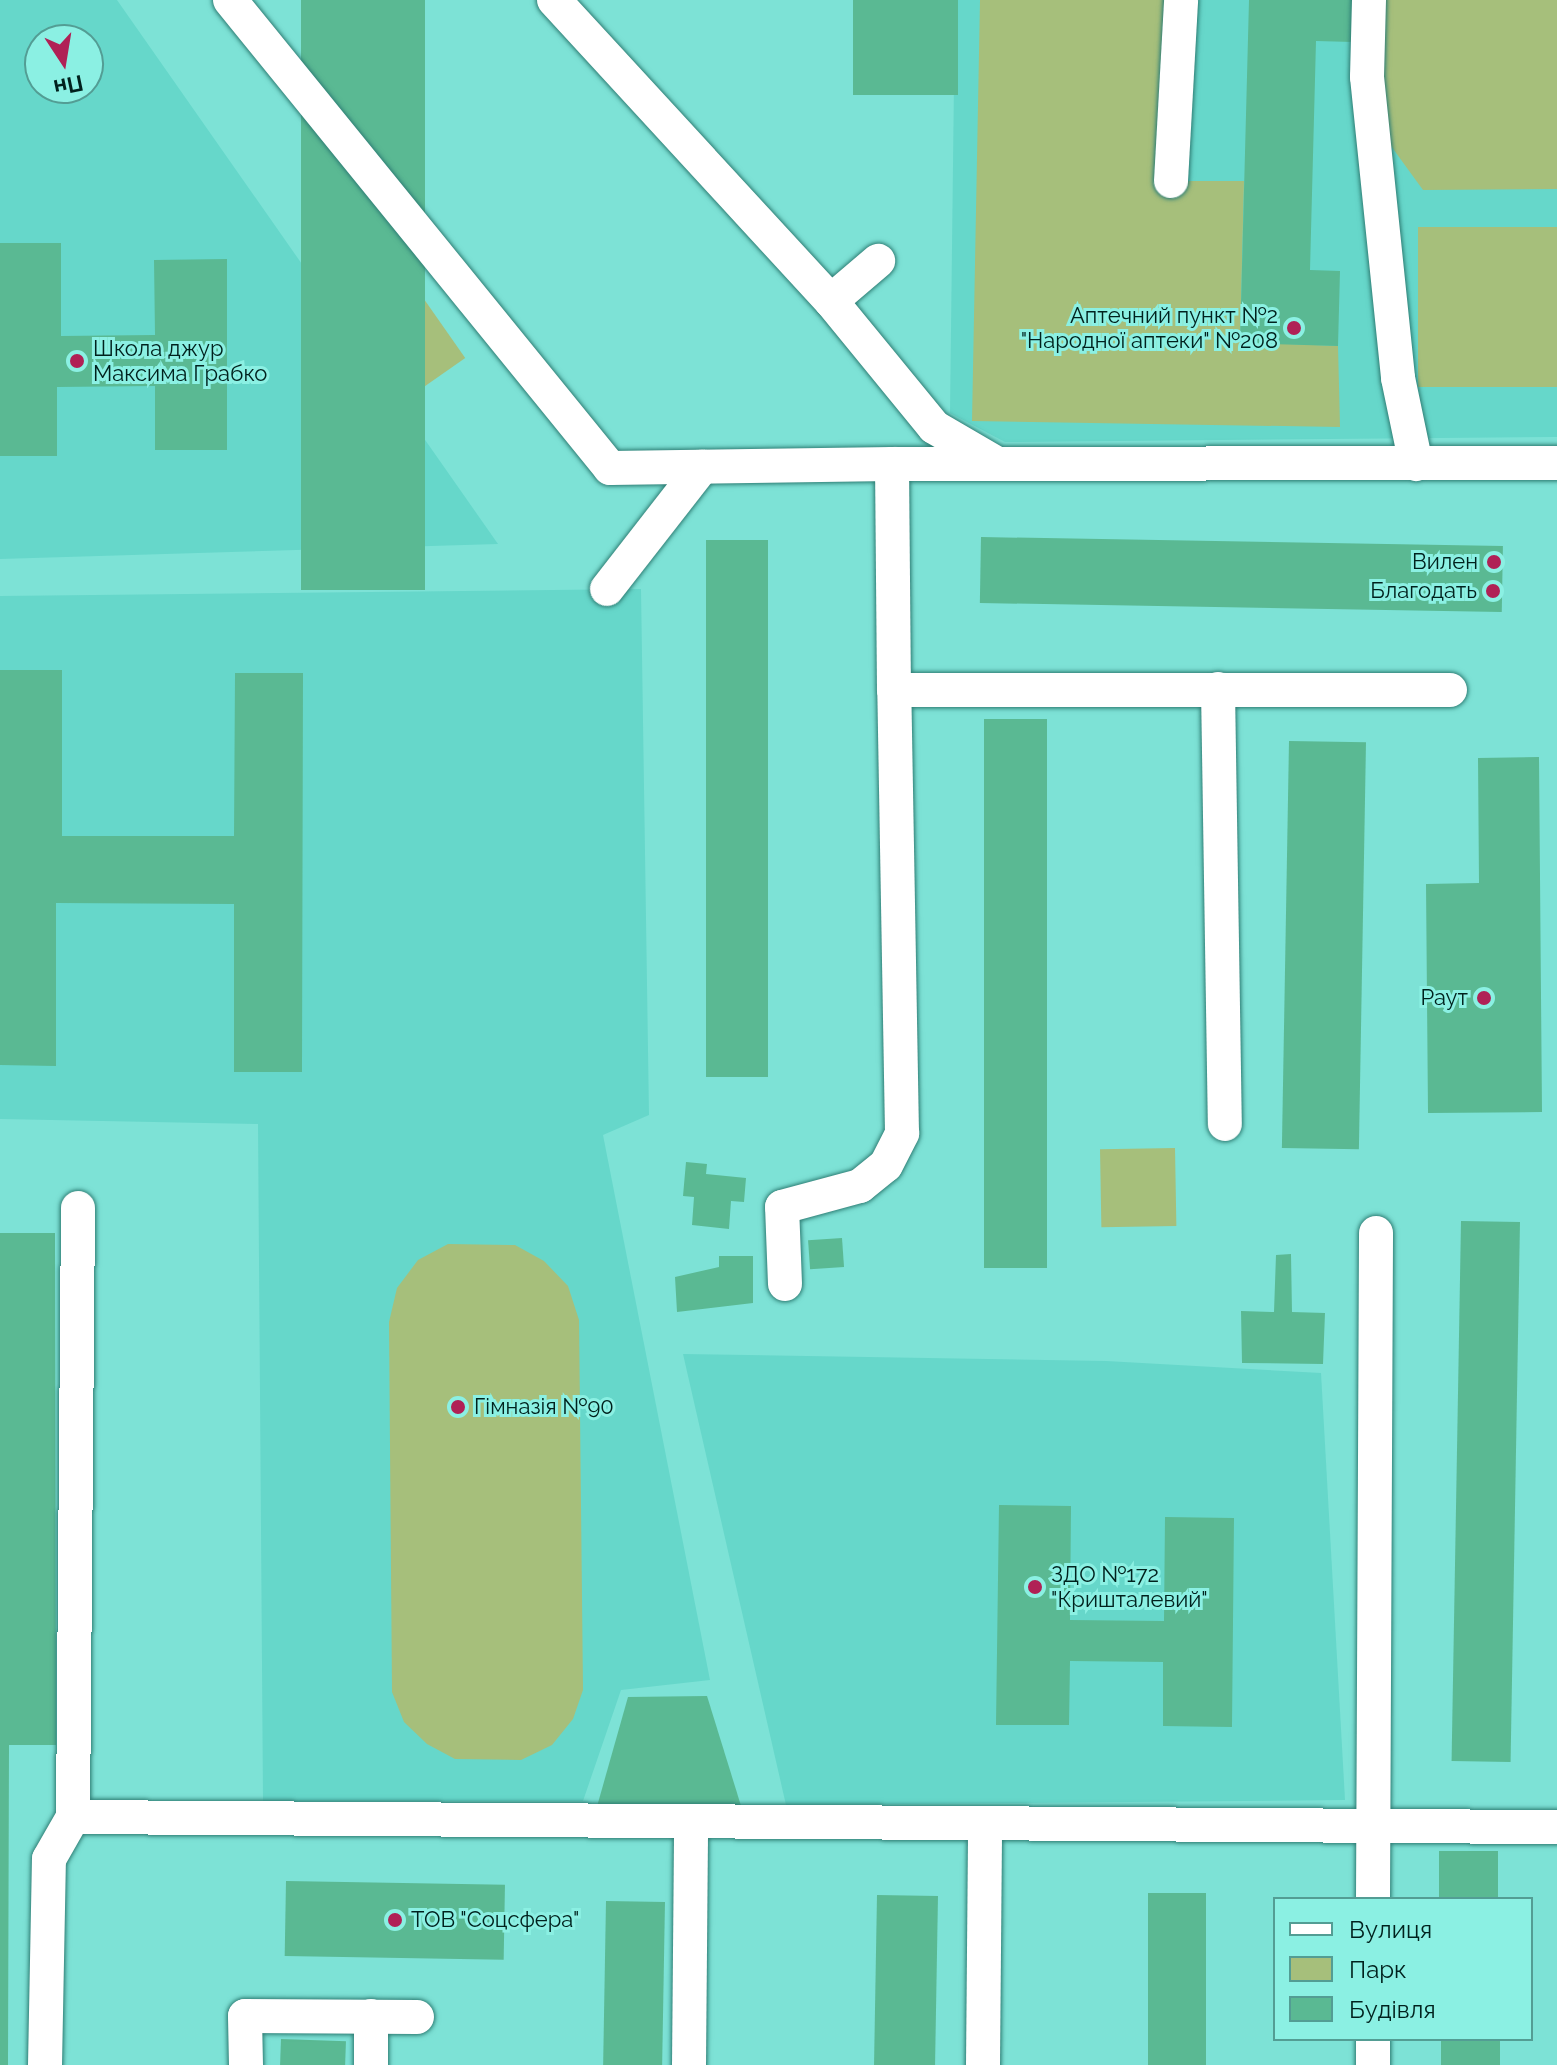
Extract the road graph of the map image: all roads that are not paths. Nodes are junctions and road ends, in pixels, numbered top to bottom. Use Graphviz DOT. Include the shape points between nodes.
graph roads {
  1 [pos="230,0"];
  2 [pos="554,0"];
  3 [pos="1181,0"];
  4 [pos="1369,0"];
  5 [pos="1171,181"];
  6 [pos="878,261"];
  7 [pos="831,301"];
  8 [pos="1557,463"];
  9 [pos="892,464"];
  10 [pos="1416,464"];
  11 [pos="1000,465"];
  12 [pos="702,467"];
  13 [pos="607,589"];
  14 [pos="1218,689"];
  15 [pos="894,690"];
  16 [pos="1450,690"];
  17 [pos="1225,1124"];
  18 [pos="78,1208"];
  19 [pos="1376,1233"];
  20 [pos="785,1284"];
  21 [pos="73,1817"];
  22 [pos="691,1822"];
  23 [pos="985,1824"];
  24 [pos="1373,1826"];
  25 [pos="1557,1827"];
  26 [pos="1373,1897"];
  27 [pos="371,2016"];
  28 [pos="417,2017"];
  29 [pos="1373,2041"];
  30 [pos="45,2065"];
  31 [pos="246,2065"];
  32 [pos="371,2065"];
  33 [pos="689,2065"];
  34 [pos="983,2065"];
  35 [pos="1373,2065"];
  1 -- 12 [label="lane" via="610,468"];
  2 -- 7 [label="lane"];
  3 -- 5 [label="lane"];
  4 -- 10 [label="lane" via="1367,77 1398,378"];
  6 -- 7 [label="lane"];
  7 -- 11 [label="lane" via="934,427"];
  8 -- 10 [label="lane"];
  9 -- 11 [label="lane"];
  9 -- 12 [label="lane"];
  9 -- 15 [label="lane"];
  10 -- 11 [label="lane"];
  12 -- 13 [label="lane"];
  14 -- 15 [label="lane"];
  14 -- 16 [label="lane"];
  14 -- 17 [label="lane"];
  15 -- 20 [label="lane" via="902,1133 886,1165 860,1186 782,1207"];
  18 -- 21 [label="lane"];
  19 -- 24 [label="lane"];
  21 -- 22 [label="lane"];
  21 -- 30 [label="lane" via="49,1859"];
  22 -- 23 [label="lane"];
  22 -- 33 [label="lane"];
  23 -- 24 [label="lane"];
  23 -- 34 [label="lane"];
  24 -- 25 [label="lane"];
  24 -- 26 [label="lane"];
  27 -- 28 [label="lane"];
  27 -- 31 [label="lane" via="245,2016"];
  27 -- 32 [label="lane"];
  29 -- 35 [label="lane"];
}
